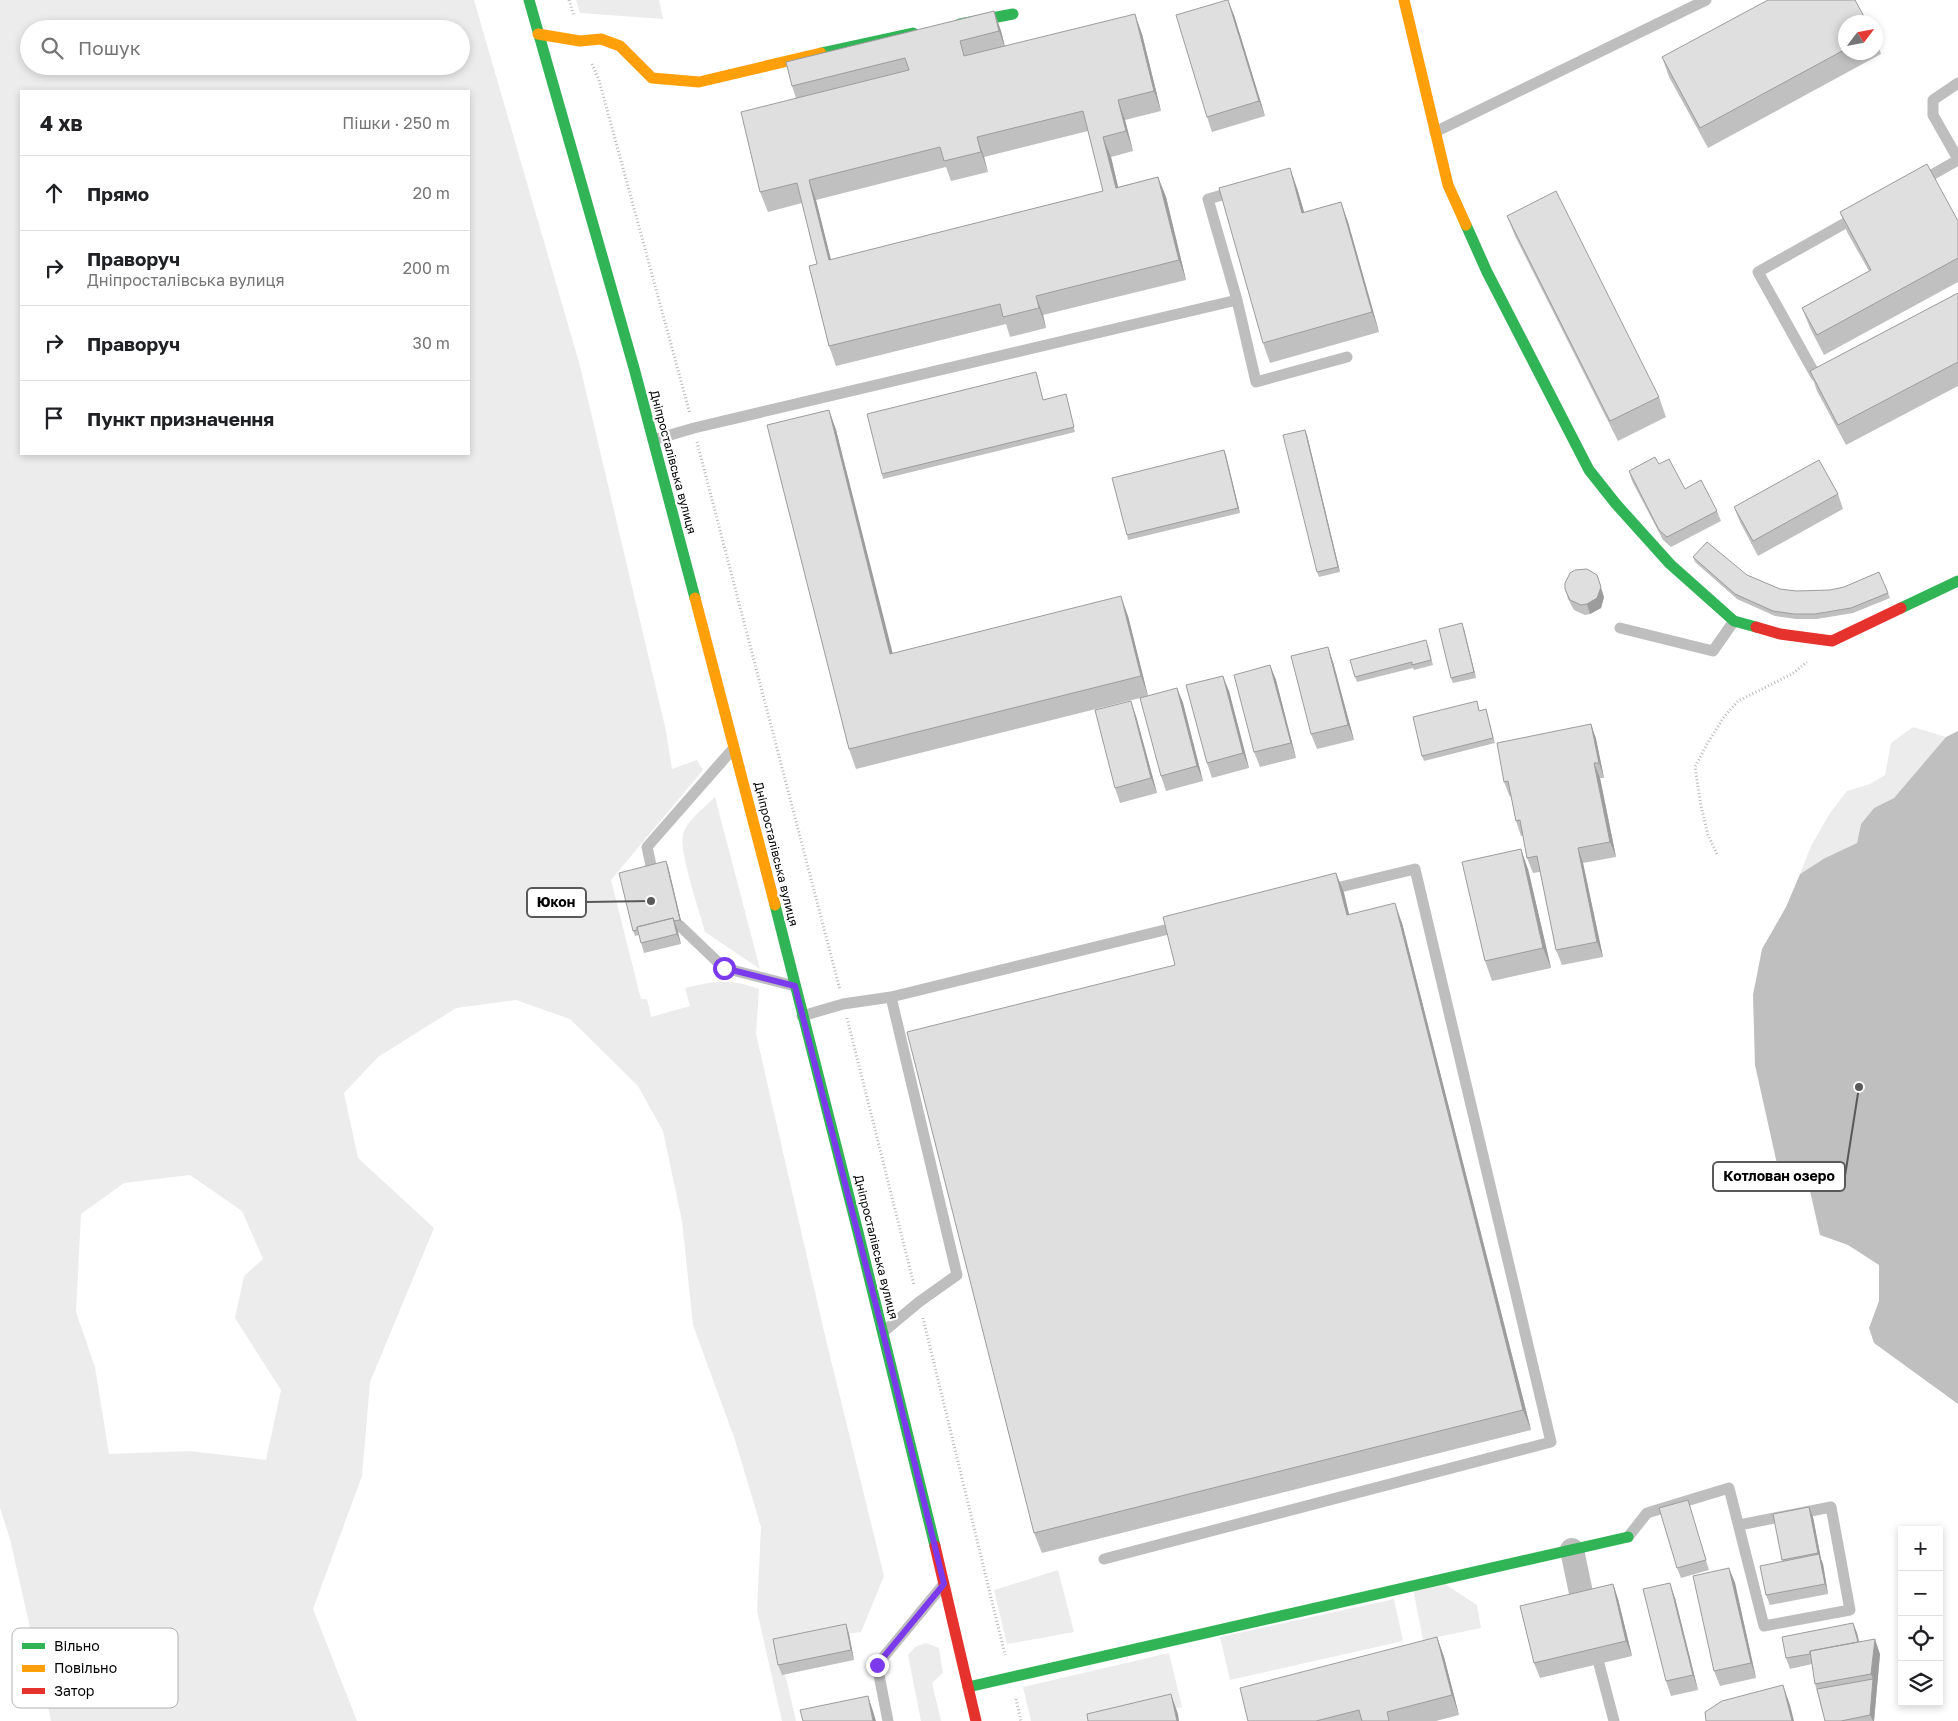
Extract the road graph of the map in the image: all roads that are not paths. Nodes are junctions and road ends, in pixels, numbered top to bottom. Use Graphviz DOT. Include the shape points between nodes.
graph roads {
  1 [pos="529,0"];
  2 [pos="1404,0"];
  3 [pos="1706,0"];
  4 [pos="1012,14"];
  5 [pos="948,26"];
  6 [pos="920,31"];
  7 [pos="538,34"];
  8 [pos="1958,83"];
  9 [pos="1435,132"];
  10 [pos="1958,159"];
  11 [pos="1915,184"];
  12 [pos="1243,189"];
  13 [pos="1862,214"];
  14 [pos="1237,300"];
  15 [pos="1347,357"];
  16 [pos="1833,367"];
  17 [pos="653,440"];
  18 [pos="1958,581"];
  19 [pos="1734,621"];
  20 [pos="1620,628"];
  21 [pos="735,746"];
  22 [pos="652,870"];
  23 [pos="1318,892"];
  24 [pos="1192,923"];
  25 [pos="679,925"];
  26 [pos="795,986"];
  27 [pos="891,997"];
  28 [pos="802,1016"];
  29 [pos="883,1333"];
  30 [pos="1738,1525"];
  31 [pos="1628,1537"];
  32 [pos="1572,1550"];
  33 [pos="1104,1558"];
  34 [pos="944,1584"];
  35 [pos="1584,1607"];
  36 [pos="1599,1664"];
  37 [pos="968,1687"];
  38 [pos="888,1721"];
  39 [pos="976,1721"];
  40 [pos="1614,1721"];
  1 -- 7 [label="street, Дніпросталівська вулиця"];
  2 -- 9 [label="street"];
  3 -- 9 [label="lane"];
  4 -- 5 [label="street"];
  6 -- 7 [label="street" via="698,82 652,78 620,46 601,39 580,41"];
  7 -- 17 [label="street, Дніпросталівська вулиця"];
  8 -- 10 [label="lane" via="1933,100 1933,115"];
  9 -- 19 [label="street" via="1448,185 1483,263 1589,470 1670,564"];
  10 -- 11 [label="lane"];
  12 -- 14 [label="lane" via="1208,199"];
  13 -- 16 [label="lane" via="1758,272 1816,376"];
  14 -- 15 [label="lane" via="1256,382"];
  14 -- 17 [label="lane"];
  17 -- 21 [label="street, Дніпросталівська вулиця"];
  18 -- 19 [label="street" via="1832,641 1780,634"];
  19 -- 20 [label="lane" via="1713,651"];
  21 -- 22 [label="lane" via="647,848"];
  21 -- 26 [label="street, Дніпросталівська вулиця"];
  23 -- 33 [label="lane" via="1415,869 1551,1442"];
  24 -- 27 [label="lane"];
  25 -- 26 [label="lane" via="724,968"];
  26 -- 28 [label="street, Дніпросталівська вулиця"];
  27 -- 28 [label="lane" via="843,1004"];
  27 -- 29 [label="lane" via="957,1275 918,1302"];
  28 -- 29 [label="street, Дніпросталівська вулиця"];
  29 -- 34 [label="street, Дніпросталівська вулиця"];
  30 -- 30 [label="lane" via="1831,1507 1850,1610 1764,1626"];
  30 -- 31 [label="lane" via="1729,1488 1647,1513"];
  31 -- 32 [label="street"];
  32 -- 35 [label="street"];
  32 -- 37 [label="street"];
  34 -- 37 [label="street, Дніпросталівська вулиця"];
  34 -- 38 [label="lane" via="877,1665"];
  36 -- 40 [label="lane"];
  37 -- 39 [label="street, Дніпросталівська вулиця"];
}
